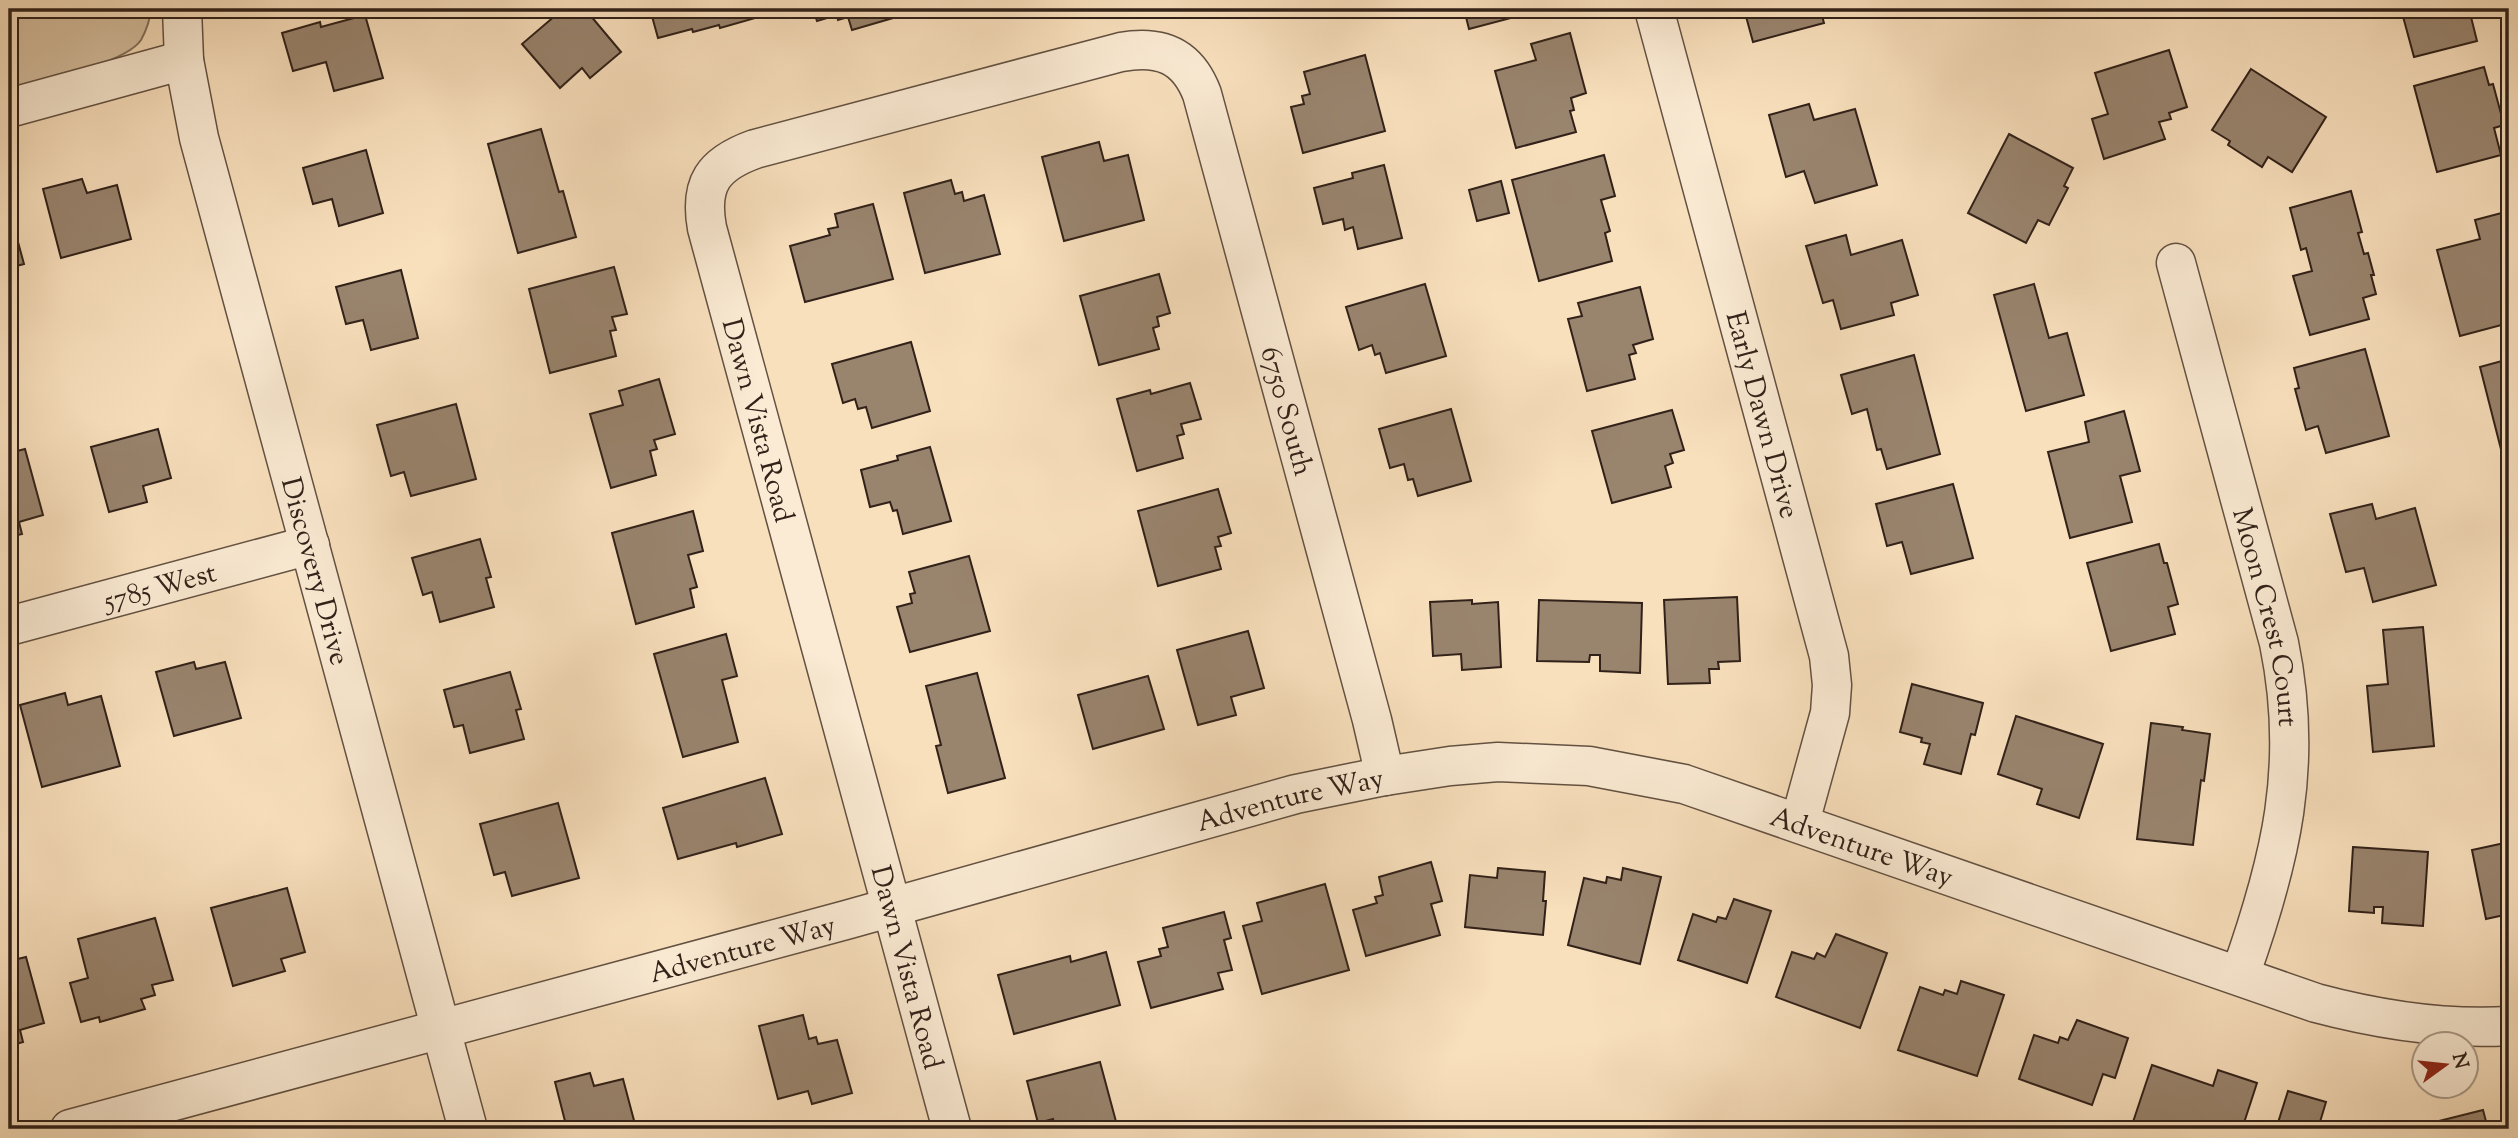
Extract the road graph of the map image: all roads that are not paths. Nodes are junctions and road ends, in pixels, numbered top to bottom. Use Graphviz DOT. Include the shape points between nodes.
graph roads {
  1 [pos="182,9"];
  2 [pos="1654,9"];
  3 [pos="1173,56"];
  4 [pos="184,60"];
  5 [pos="9,108"];
  6 [pos="2176,263"];
  7 [pos="310,545"];
  8 [pos="9,626"];
  9 [pos="1385,776"];
  10 [pos="1800,822"];
  11 [pos="892,907"];
  12 [pos="2240,975"];
  13 [pos="2509,1026"];
  14 [pos="440,1029"];
  15 [pos="71,1129"];
  16 [pos="468,1129"];
  17 [pos="952,1129"];
  1 -- 4 [label="street, Discovery Drive"];
  2 -- 10 [label="street, Early Dawn Drive" via="1829,656 1830,713"];
  3 -- 9 [label="street, 6750 South" via="1191,72 1202,94"];
  3 -- 11 [label="street, Dawn Vista Road" via="1147,49 1121,52 755,149 720,167 706,189 707,228"];
  4 -- 5 [label="street"];
  4 -- 7 [label="street, Discovery Drive" via="199,138"];
  6 -- 12 [label="street, Moon Crest Court" via="2287,683 2290,766 2285,808 2265,904"];
  7 -- 8 [label="street, 5785 West"];
  7 -- 14 [label="street, Discovery Drive"];
  9 -- 10 [label="street, Adventure Way" via="1498,762 1589,766 1684,784"];
  9 -- 11 [label="street, Adventure Way" via="1296,794"];
  10 -- 12 [label="street, Adventure Way"];
  11 -- 14 [label="street, Adventure Way"];
  11 -- 17 [label="street, Dawn Vista Road"];
  12 -- 13 [label="street, Adventure Way" via="2360,1015 2447,1027"];
  14 -- 15 [label="street, Adventure Way"];
  14 -- 16 [label="street, Discovery Drive"];
}
